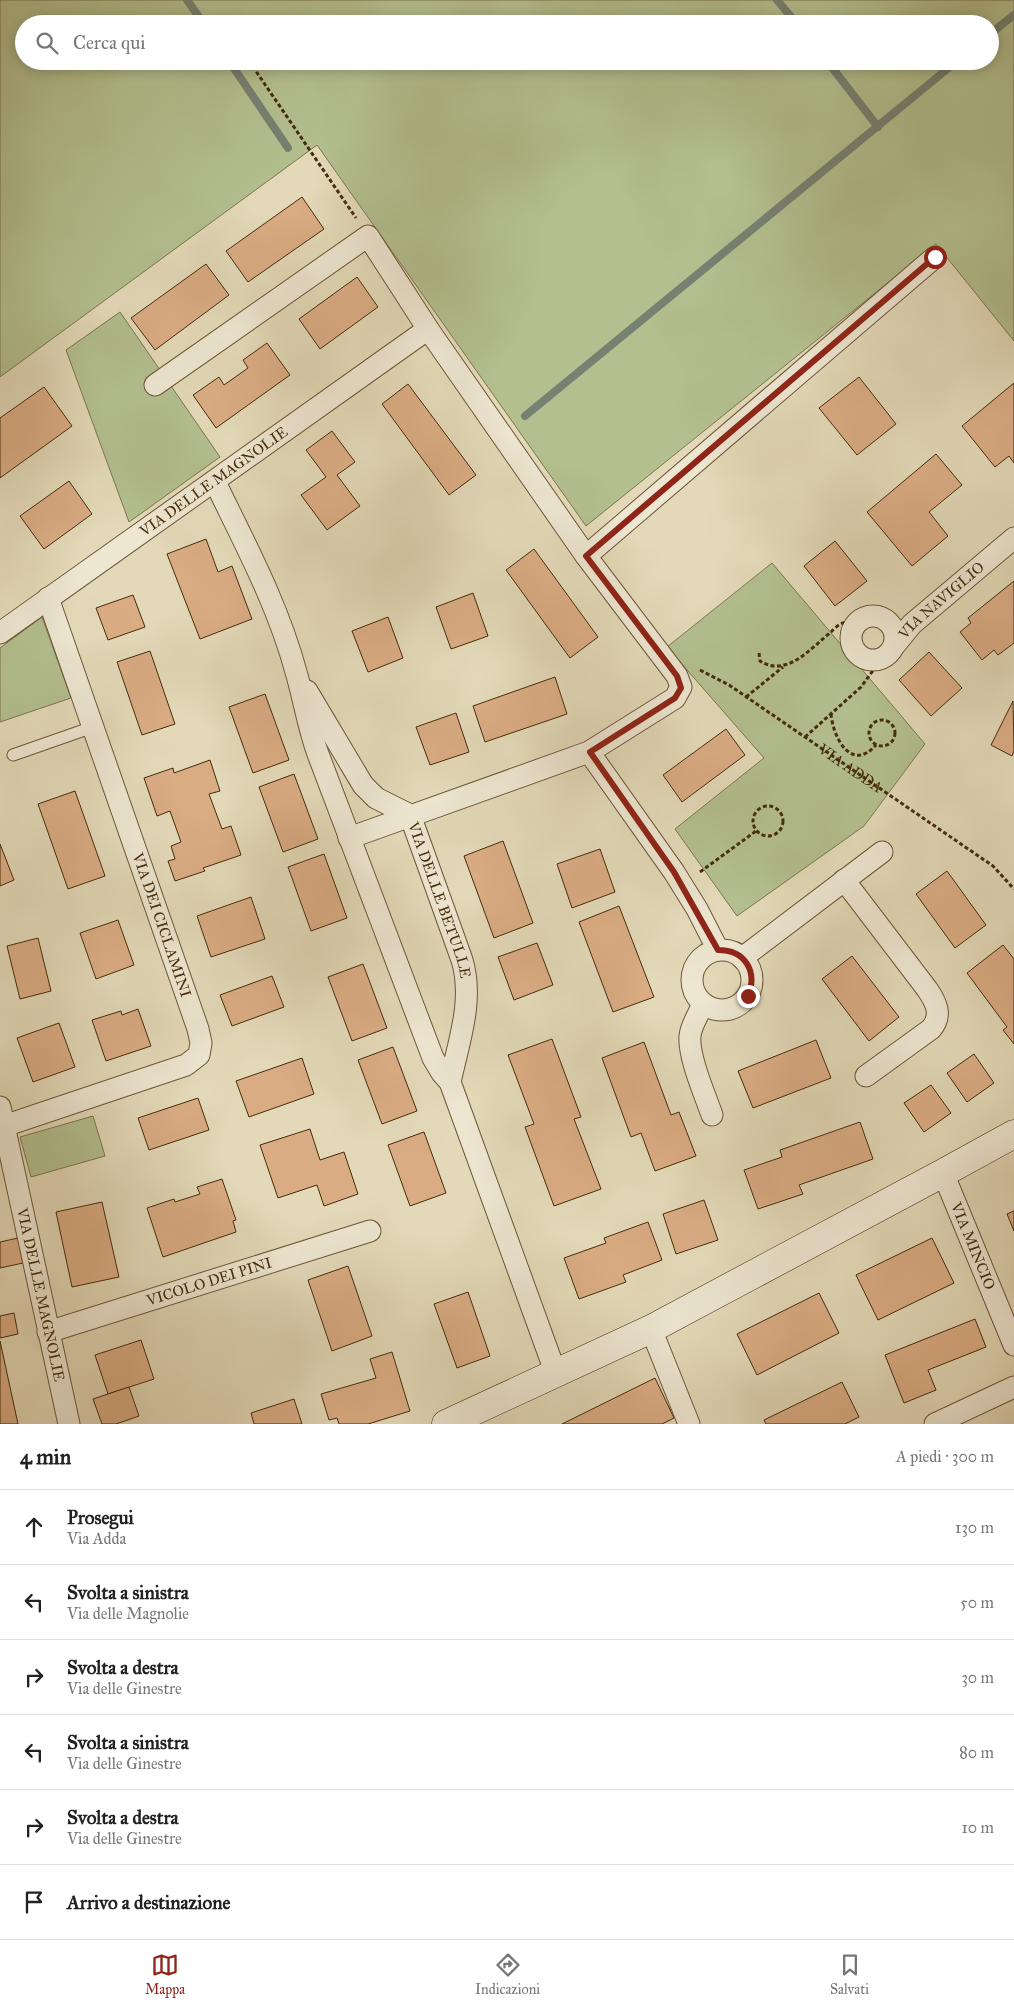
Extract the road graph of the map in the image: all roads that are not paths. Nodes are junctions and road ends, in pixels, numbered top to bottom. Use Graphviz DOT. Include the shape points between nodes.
graph roads {
  1 [pos="935,257"];
  2 [pos="428,330"];
  3 [pos="155,385"];
  4 [pos="215,482"];
  5 [pos="1014,538"];
  6 [pos="586,556"];
  7 [pos="48,598"];
  8 [pos="0,633"];
  9 [pos="888,652"];
  10 [pos="296,672"];
  11 [pos="93,727"];
  12 [pos="590,752"];
  13 [pos="13,755"];
  14 [pos="410,815"];
  15 [pos="349,838"];
  16 [pos="882,852"];
  17 [pos="844,880"];
  18 [pos="718,950"];
  19 [pos="742,958"];
  20 [pos="703,1004"];
  21 [pos="866,1076"];
  22 [pos="450,1082"];
  23 [pos="712,1115"];
  24 [pos="2,1117"];
  25 [pos="1014,1134"];
  26 [pos="943,1173"];
  27 [pos="370,1231"];
  28 [pos="651,1328"];
  29 [pos="48,1332"];
  30 [pos="1014,1345"];
  31 [pos="556,1374"];
  32 [pos="1014,1387"];
  33 [pos="69,1424"];
  34 [pos="446,1424"];
  35 [pos="689,1424"];
  36 [pos="935,1424"];
  1 -- 6 [label="street"];
  2 -- 3 [label="street" via="368,236"];
  2 -- 4 [label="street, VIA DELLE MAGNOLIE"];
  2 -- 6 [label="street"];
  4 -- 7 [label="street, VIA DELLE MAGNOLIE"];
  4 -- 10 [label="street, VIA DELLE BETULLE" via="266,588"];
  5 -- 9 [label="street, VIA NAVIGLIO" via="912,624"];
  6 -- 12 [label="street" via="679,687 675,698"];
  7 -- 8 [label="street, VIA DELLE MAGNOLIE"];
  7 -- 11 [label="street, VIA DEI CICLAMINI"];
  9 -- 9 [label="street, VIA NAVIGLIO" via="896,639 886,620 873,616 859,621 852,633 853,646 862,657 868,660"];
  10 -- 14 [label="street, VIA DELLE BETULLE" via="363,785 376,798"];
  10 -- 15 [label="street, VIA DELLE BETULLE" via="308,724"];
  11 -- 13 [label="lane"];
  11 -- 24 [label="street, VIA DEI CICLAMINI" via="198,1028 201,1049 195,1059 179,1067"];
  12 -- 14 [label="street"];
  12 -- 18 [label="street" via="683,885"];
  14 -- 15 [label="street"];
  14 -- 22 [label="street, VIA DELLE BETULLE" via="467,982 466,1010"];
  15 -- 22 [label="street, VIA DELLE BETULLE" via="433,1058"];
  16 -- 17 [label="street"];
  17 -- 19 [label="street"];
  17 -- 21 [label="street" via="938,1008 937,1021 932,1029"];
  18 -- 19 [label="street" via="727,950"];
  18 -- 20 [label="street" via="700,959 692,977 693,987"];
  19 -- 20 [label="street" via="752,976 748,996 732,1008 722,1010"];
  20 -- 23 [label="street" via="692,1028 690,1043"];
  22 -- 31 [label="street, VIA DELLE BETULLE"];
  24 -- 29 [label="street, VIA DELLE MAGNOLIE"];
  25 -- 26 [label="street"];
  26 -- 28 [label="street"];
  26 -- 30 [label="street, VIA MINCIO"];
  27 -- 29 [label="street, VICOLO DEI PINI"];
  28 -- 31 [label="street"];
  28 -- 35 [label="street"];
  29 -- 33 [label="street, VIA DELLE MAGNOLIE"];
  31 -- 34 [label="street"];
  32 -- 36 [label="street"];
}
